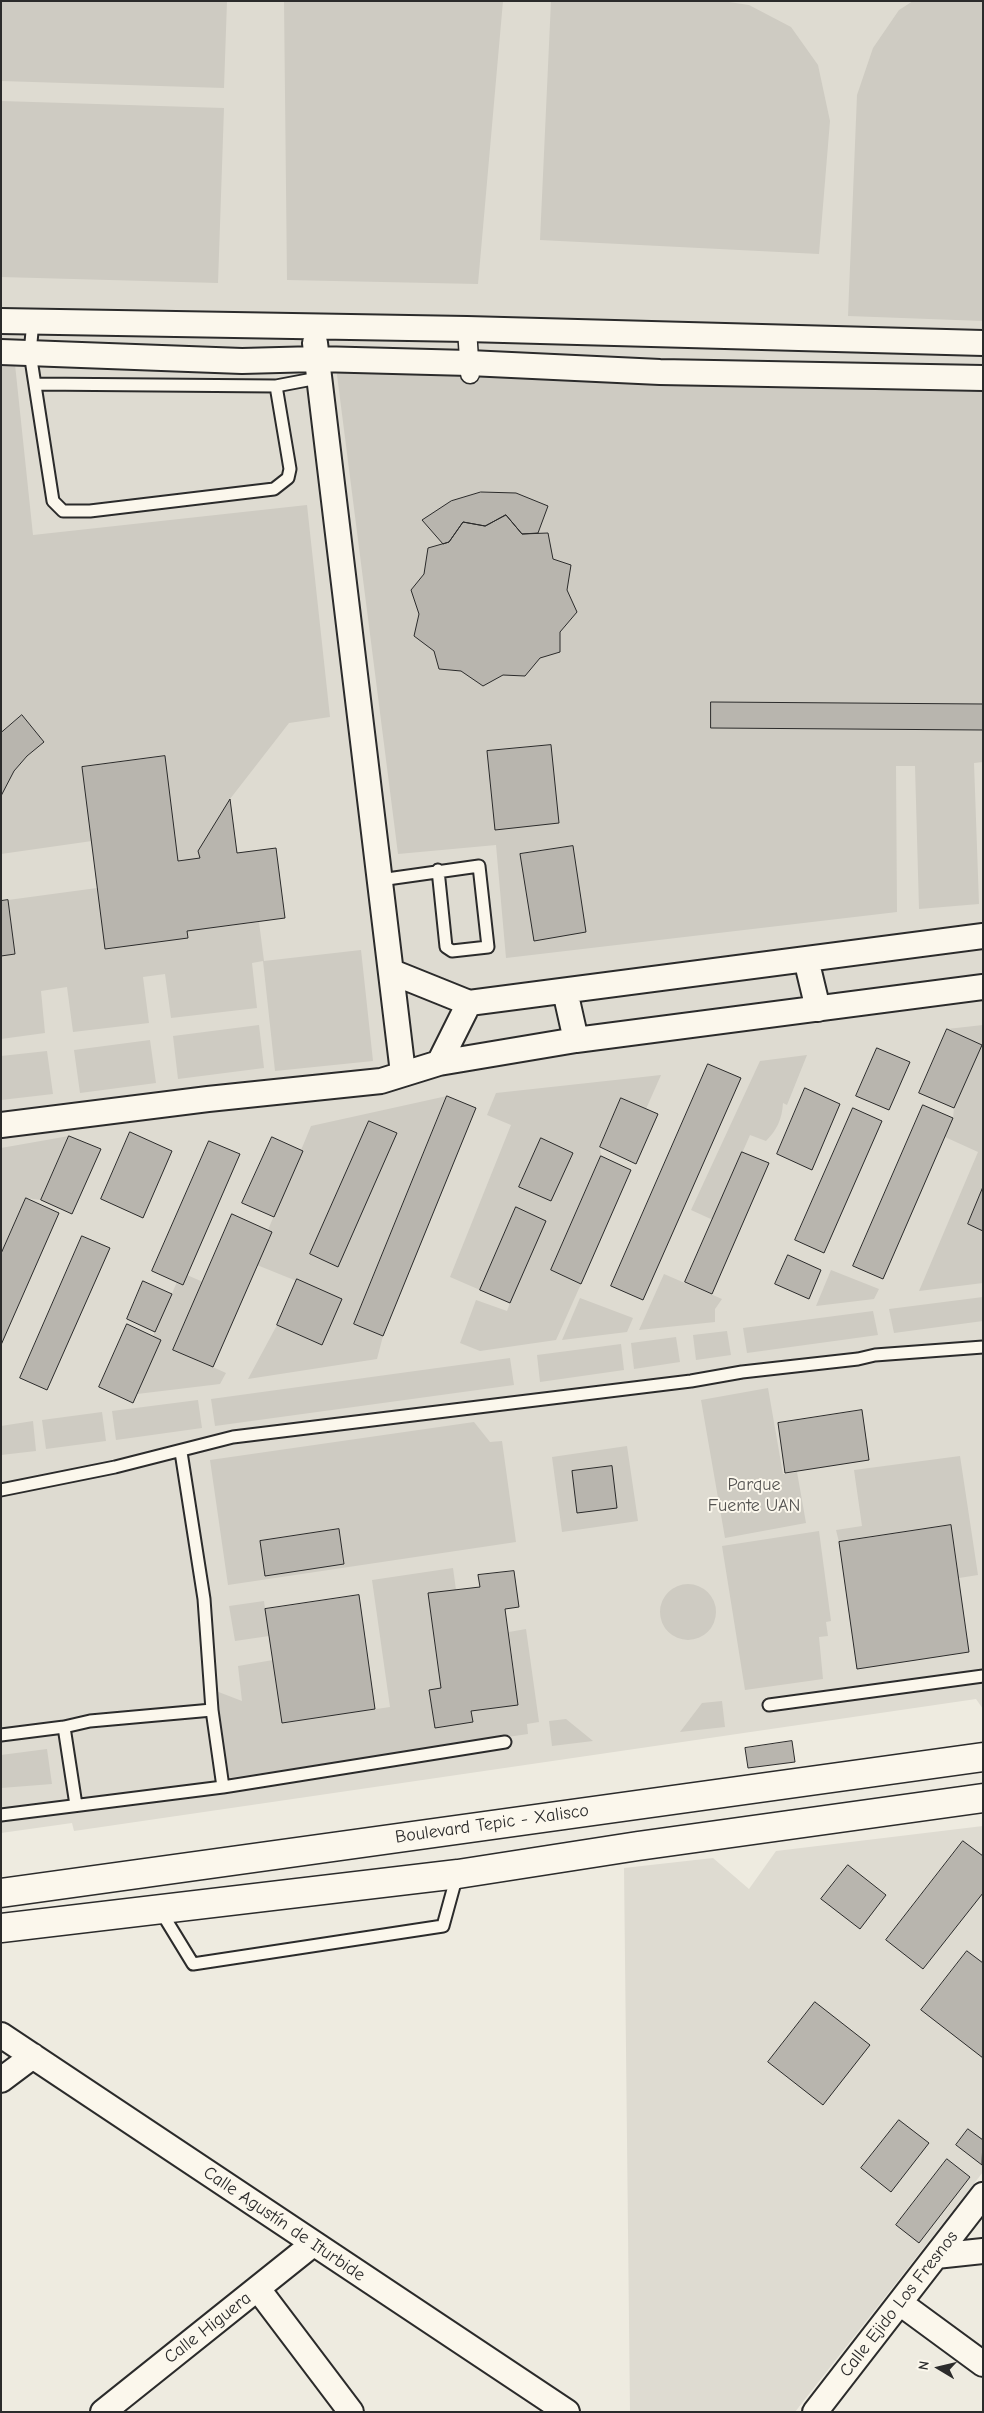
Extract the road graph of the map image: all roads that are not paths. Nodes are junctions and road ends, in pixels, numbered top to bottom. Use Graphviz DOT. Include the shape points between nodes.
graph roads {
  1 [pos="1,321"];
  2 [pos="33,321"];
  3 [pos="241,326"];
  4 [pos="313,326"];
  5 [pos="467,329"];
  6 [pos="657,334"];
  7 [pos="846,340"];
  8 [pos="983,343"];
  9 [pos="1,352"];
  10 [pos="30,353"];
  11 [pos="242,361"];
  12 [pos="318,368"];
  13 [pos="470,369"];
  14 [pos="660,372"];
  15 [pos="845,375"];
  16 [pos="983,378"];
  17 [pos="35,384"];
  18 [pos="276,386"];
  19 [pos="438,870"];
  20 [pos="380,880"];
  21 [pos="983,936"];
  22 [pos="806,959"];
  23 [pos="392,972"];
  24 [pos="983,987"];
  25 [pos="564,991"];
  26 [pos="469,1003"];
  27 [pos="818,1009"];
  28 [pos="576,1040"];
  29 [pos="439,1063"];
  30 [pos="403,1073"];
  31 [pos="1,1124"];
  32 [pos="983,1347"];
  33 [pos="181,1452"];
  34 [pos="1,1490"];
  35 [pos="983,1676"];
  36 [pos="769,1705"];
  37 [pos="212,1710"];
  38 [pos="64,1727"];
  39 [pos="1,1735"];
  40 [pos="506,1742"];
  41 [pos="983,1757"];
  42 [pos="222,1787"];
  43 [pos="983,1798"];
  44 [pos="76,1805"];
  45 [pos="1,1815"];
  46 [pos="458,1874"];
  47 [pos="1,1892"];
  48 [pos="159,1908"];
  49 [pos="1,1928"];
  50 [pos="1,2034"];
  51 [pos="33,2056"];
  52 [pos="1,2080"];
  53 [pos="983,2196"];
  54 [pos="313,2244"];
  55 [pos="983,2251"];
  56 [pos="936,2256"];
  57 [pos="258,2289"];
  58 [pos="900,2303"];
  59 [pos="983,2364"];
  60 [pos="103,2412"];
  61 [pos="352,2412"];
  62 [pos="567,2412"];
  63 [pos="815,2412"];
  1 -- 2 [label="street"];
  2 -- 3 [label="street"];
  2 -- 10 [label="lane"];
  3 -- 4 [label="street"];
  3 -- 11 [label="street"];
  4 -- 5 [label="street"];
  4 -- 12 [label="street"];
  5 -- 6 [label="street"];
  5 -- 13 [label="street"];
  6 -- 7 [label="street"];
  6 -- 14 [label="street"];
  7 -- 8 [label="street"];
  7 -- 15 [label="street"];
  9 -- 10 [label="street"];
  10 -- 11 [label="street"];
  10 -- 17 [label="lane"];
  11 -- 12 [label="street"];
  12 -- 13 [label="street"];
  12 -- 18 [label="lane"];
  12 -- 20 [label="street"];
  13 -- 14 [label="street"];
  14 -- 15 [label="street"];
  15 -- 16 [label="street"];
  17 -- 18 [label="lane"];
  17 -- 18 [label="lane" via="52,501 63,512 274,490 288,478 290,469"];
  19 -- 19 [label="lane" via="479,866 488,947 452,951 446,947"];
  19 -- 20 [label="lane"];
  20 -- 23 [label="street"];
  21 -- 22 [label="street"];
  22 -- 25 [label="street"];
  22 -- 27 [label="street"];
  23 -- 26 [label="street"];
  23 -- 30 [label="street"];
  24 -- 27 [label="street"];
  25 -- 26 [label="street"];
  25 -- 28 [label="street"];
  26 -- 29 [label="street"];
  27 -- 28 [label="street"];
  28 -- 29 [label="street"];
  29 -- 30 [label="street"];
  30 -- 31 [label="street" via="381,1081"];
  32 -- 33 [label="lane" via="875,1355 233,1437"];
  33 -- 34 [label="lane" via="61,1480"];
  33 -- 37 [label="lane" via="204,1599"];
  35 -- 36 [label="lane"];
  37 -- 38 [label="lane"];
  37 -- 42 [label="lane"];
  38 -- 39 [label="lane"];
  38 -- 44 [label="lane"];
  40 -- 42 [label="lane"];
  41 -- 47 [label="main road, Boulevard Tepic - Xalisco"];
  42 -- 44 [label="lane"];
  43 -- 46 [label="main road"];
  44 -- 45 [label="lane"];
  46 -- 48 [label="main road"];
  46 -- 48 [label="lane" via="443,1926 193,1964"];
  48 -- 49 [label="main road"];
  50 -- 51 [label="street, Calle Agustín de Iturbide"];
  51 -- 52 [label="street"];
  51 -- 54 [label="street, Calle Agustín de Iturbide"];
  53 -- 56 [label="street, Calle Ejido Los Fresnos"];
  54 -- 57 [label="street, Calle Higuera"];
  54 -- 62 [label="street, Calle Agustín de Iturbide"];
  55 -- 56 [label="street"];
  56 -- 58 [label="street, Calle Ejido Los Fresnos"];
  57 -- 60 [label="street, Calle Higuera"];
  57 -- 61 [label="street"];
  58 -- 59 [label="street"];
  58 -- 63 [label="street, Calle Ejido Los Fresnos"];
}
